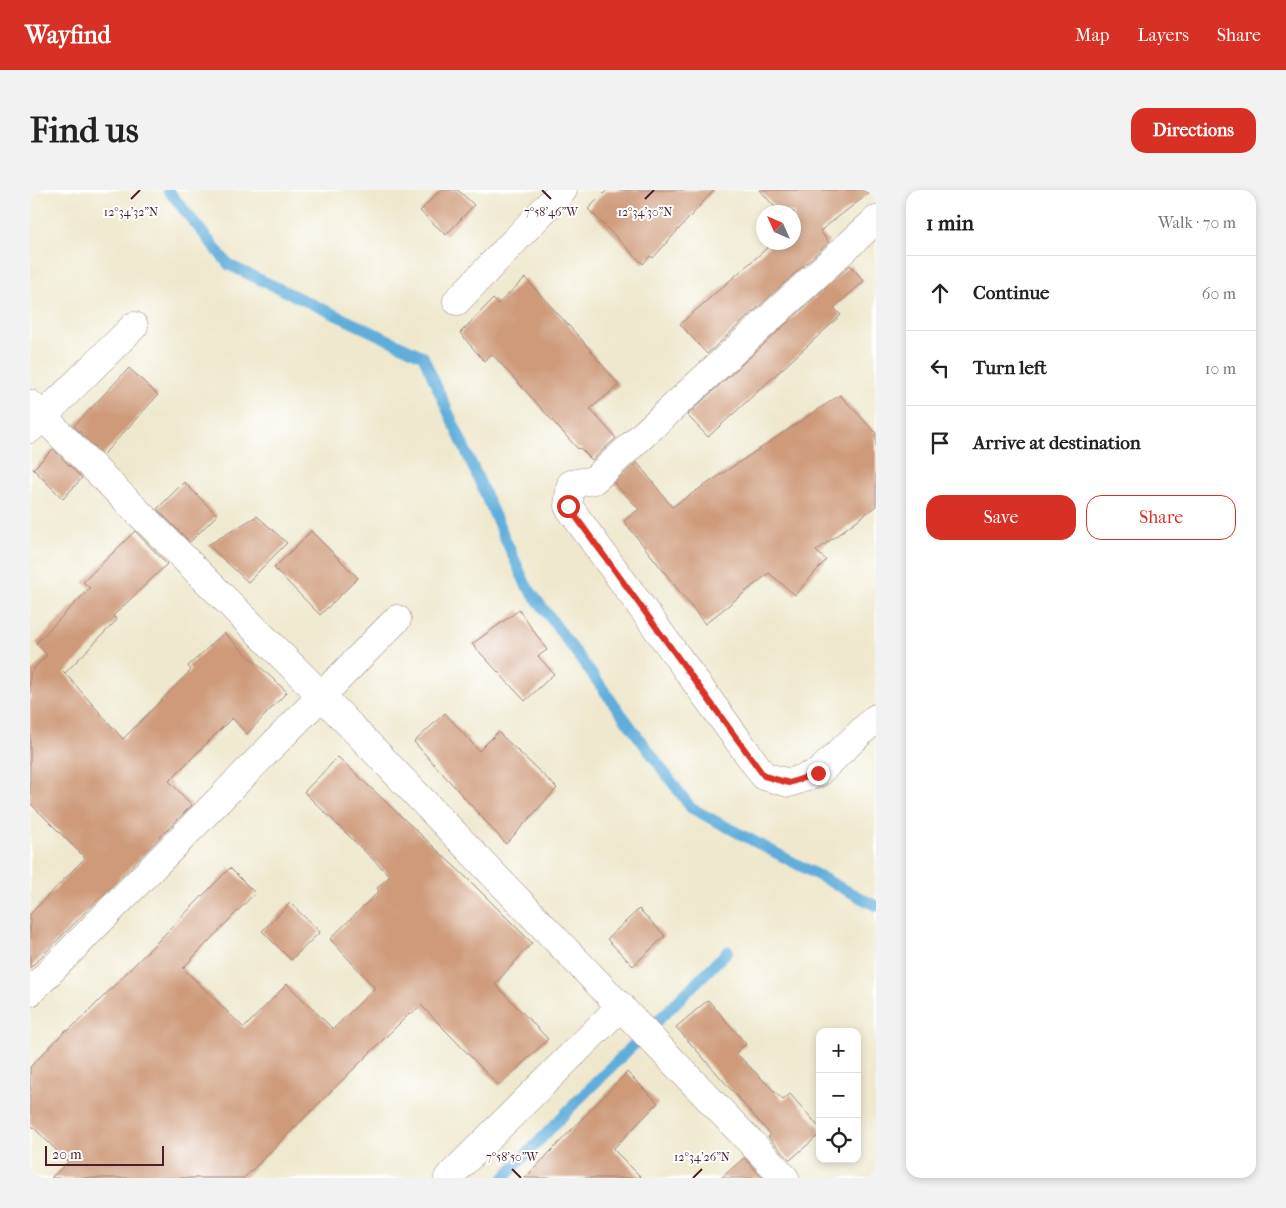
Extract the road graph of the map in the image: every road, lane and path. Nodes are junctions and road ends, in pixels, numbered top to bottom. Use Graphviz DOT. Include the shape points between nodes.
graph roads {
  1 [pos="563,190"];
  2 [pos="876,220"];
  3 [pos="457,301"];
  4 [pos="134,326"];
  5 [pos="34,416"];
  6 [pos="396,619"];
  7 [pos="322,696"];
  8 [pos="876,718"];
  9 [pos="30,992"];
  10 [pos="621,1006"];
  11 [pos="448,1178"];
  12 [pos="785,1178"];
  1 -- 3 [label="street"];
  2 -- 8 [label="street" via="594,480 571,484 568,506 764,776 789,783 818,773"];
  4 -- 5 [label="street"];
  5 -- 7 [label="street"];
  6 -- 7 [label="street"];
  7 -- 9 [label="street"];
  7 -- 10 [label="street"];
  10 -- 11 [label="street"];
  10 -- 12 [label="street"];
}
